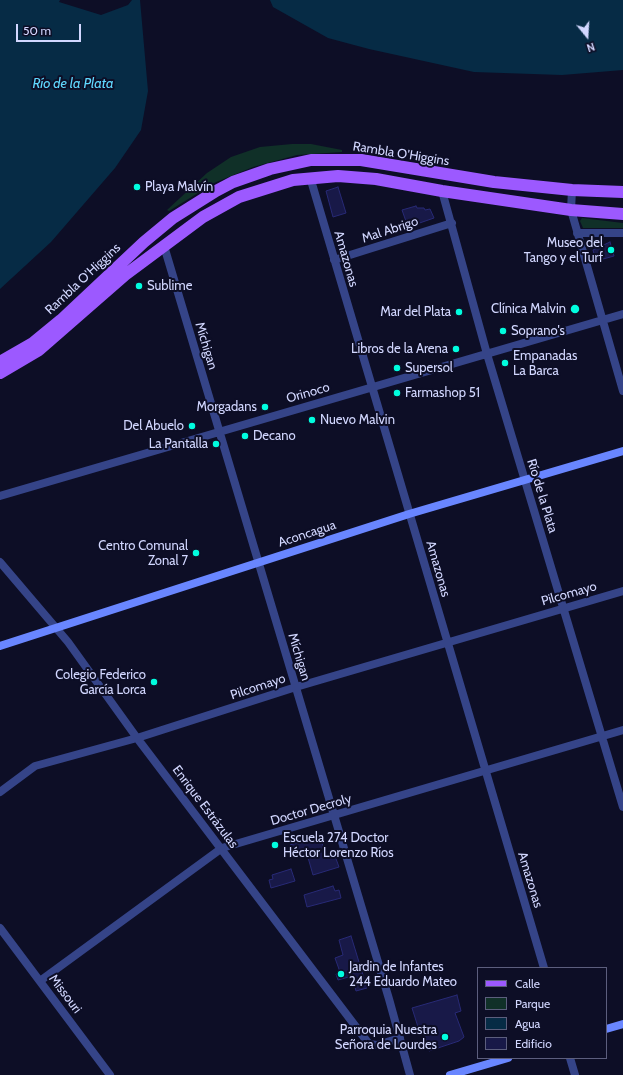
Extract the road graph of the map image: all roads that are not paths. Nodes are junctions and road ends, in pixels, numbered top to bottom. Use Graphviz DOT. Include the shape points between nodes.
graph roads {
  1 [pos="310,177"];
  2 [pos="572,190"];
  3 [pos="442,191"];
  4 [pos="623,192"];
  5 [pos="571,210"];
  6 [pos="623,214"];
  7 [pos="452,223"];
  8 [pos="623,232"];
  9 [pos="577,233"];
  10 [pos="164,246"];
  11 [pos="334,260"];
  12 [pos="623,314"];
  13 [pos="602,320"];
  14 [pos="487,354"];
  15 [pos="0,362"];
  16 [pos="0,373"];
  17 [pos="372,387"];
  18 [pos="623,391"];
  19 [pos="220,432"];
  20 [pos="623,451"];
  21 [pos="525,480"];
  22 [pos="0,496"];
  23 [pos="409,514"];
  24 [pos="0,562"];
  25 [pos="258,562"];
  26 [pos="623,591"];
  27 [pos="563,609"];
  28 [pos="56,628"];
  29 [pos="447,643"];
  30 [pos="0,646"];
  31 [pos="296,687"];
  32 [pos="623,730"];
  33 [pos="602,736"];
  34 [pos="137,738"];
  35 [pos="485,770"];
  36 [pos="0,792"];
  37 [pos="623,807"];
  38 [pos="334,815"];
  39 [pos="222,848"];
  40 [pos="0,928"];
  41 [pos="544,967"];
  42 [pos="40,981"];
  43 [pos="623,1024"];
  44 [pos="607,1029"];
  45 [pos="400,1038"];
  46 [pos="505,1059"];
  47 [pos="570,1059"];
  48 [pos="110,1075"];
  49 [pos="410,1075"];
  50 [pos="450,1075"];
  51 [pos="576,1075"];
  1 -- 3 [label="main road, Rambla O'Higgins" via="338,176 376,180"];
  1 -- 10 [label="main road, Rambla O'Higgins" via="257,191 227,203"];
  1 -- 11 [label="street, Amazonas"];
  2 -- 4 [label="main road, Rambla O'Higgins"];
  2 -- 5 [label="street"];
  2 -- 15 [label="main road, Rambla O'Higgins" via="454,176 361,160 311,160 270,169 216,190 173,218 61,320 33,343"];
  3 -- 5 [label="main road, Rambla O'Higgins"];
  3 -- 7 [label="street, Río de la Plata"];
  5 -- 6 [label="main road, Rambla O'Higgins"];
  5 -- 9 [label="street"];
  7 -- 11 [label="street, Mal Abrigo"];
  7 -- 14 [label="street, Río de la Plata"];
  8 -- 9 [label="street"];
  9 -- 13 [label="street"];
  10 -- 16 [label="main road, Rambla O'Higgins" via="125,275 55,338 18,364"];
  10 -- 19 [label="street, Míchigan"];
  11 -- 17 [label="street, Amazonas"];
  12 -- 13 [label="street, Orinoco"];
  13 -- 14 [label="street, Orinoco"];
  13 -- 18 [label="street"];
  14 -- 17 [label="street, Orinoco"];
  14 -- 21 [label="street, Río de la Plata"];
  17 -- 19 [label="street, Orinoco"];
  17 -- 23 [label="street, Amazonas"];
  19 -- 22 [label="street, Orinoco"];
  19 -- 25 [label="street, Míchigan"];
  20 -- 21 [label="street, Aconcagua"];
  21 -- 23 [label="street, Aconcagua"];
  21 -- 27 [label="street, Río de la Plata"];
  23 -- 25 [label="street, Aconcagua"];
  23 -- 29 [label="street, Amazonas"];
  24 -- 28 [label="street, Enrique Estrázulas"];
  25 -- 28 [label="street, Aconcagua"];
  25 -- 31 [label="street, Míchigan"];
  26 -- 27 [label="street, Pilcomayo"];
  27 -- 29 [label="street, Pilcomayo"];
  27 -- 33 [label="street, Río de la Plata"];
  28 -- 30 [label="street, Aconcagua"];
  28 -- 34 [label="street, Enrique Estrázulas"];
  29 -- 31 [label="street, Pilcomayo"];
  29 -- 35 [label="street, Amazonas"];
  31 -- 34 [label="street, Pilcomayo"];
  31 -- 38 [label="street, Míchigan"];
  32 -- 33 [label="street, Doctor Decroly"];
  33 -- 35 [label="street, Doctor Decroly"];
  33 -- 37 [label="street, Río de la Plata"];
  34 -- 36 [label="street, Pilcomayo" via="35,766"];
  34 -- 39 [label="street, Enrique Estrázulas"];
  35 -- 38 [label="street, Doctor Decroly"];
  35 -- 41 [label="street, Amazonas"];
  38 -- 39 [label="street, Doctor Decroly"];
  38 -- 45 [label="street, Míchigan"];
  39 -- 42 [label="street, Doctor Decroly"];
  39 -- 45 [label="street, Enrique Estrázulas" via="369,1044 377,1046"];
  40 -- 42 [label="street, Missouri"];
  42 -- 48 [label="street, Missouri"];
  43 -- 44 [label="street"];
  45 -- 49 [label="street, Míchigan"];
  46 -- 50 [label="street"];
  47 -- 51 [label="street"];
}
